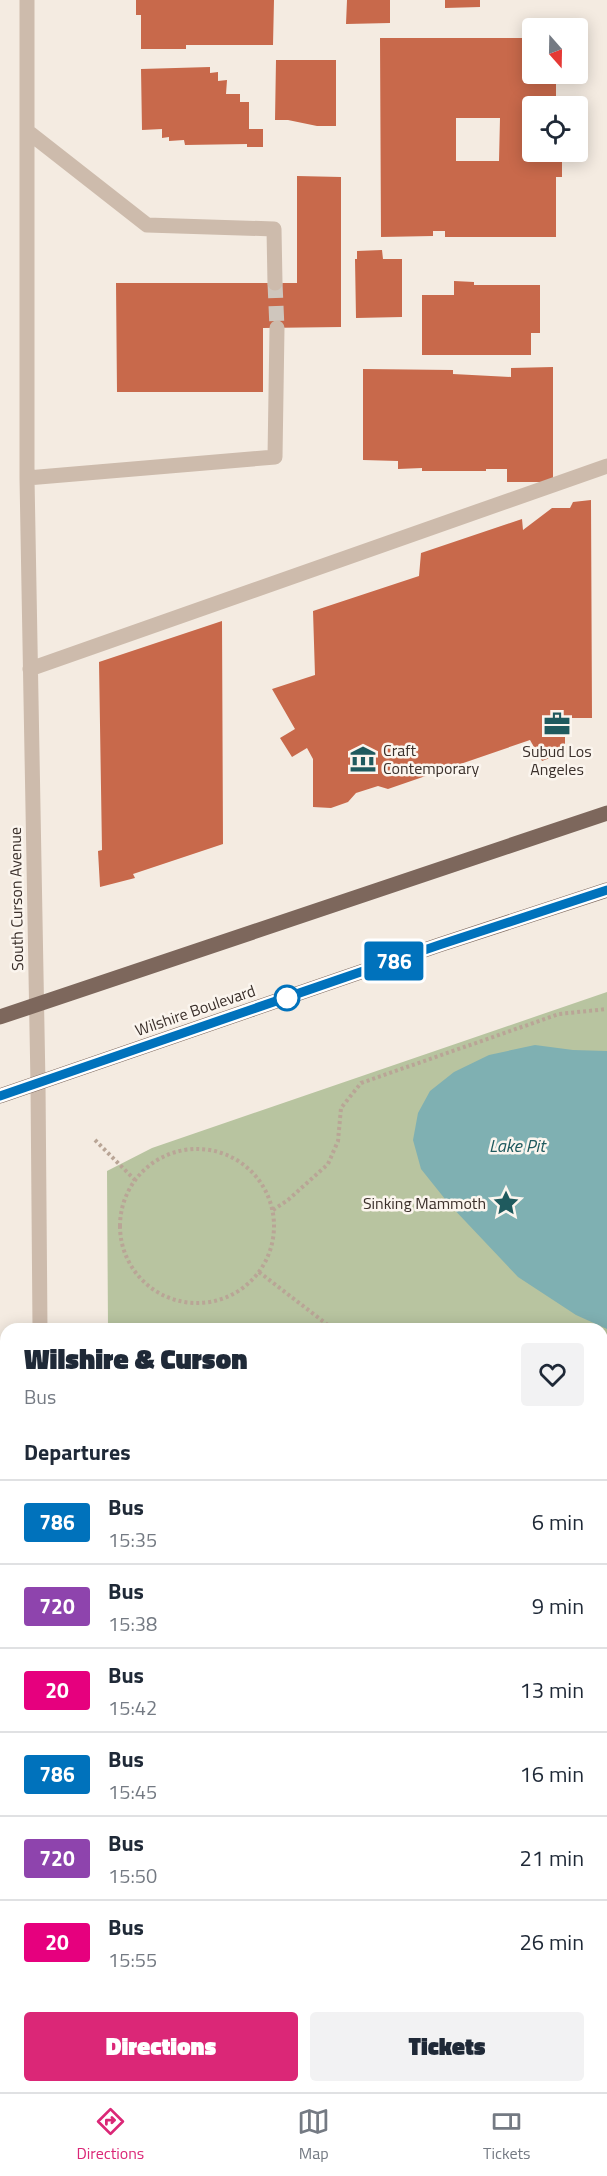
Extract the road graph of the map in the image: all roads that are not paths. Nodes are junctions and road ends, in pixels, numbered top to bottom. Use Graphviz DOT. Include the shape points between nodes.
graph roads {
  1 [pos="27,0"];
  2 [pos="27,131"];
  3 [pos="275,282"];
  4 [pos="277,328"];
  5 [pos="607,466"];
  6 [pos="27,478"];
  7 [pos="30,669"];
  8 [pos="607,813"];
  9 [pos="607,890"];
  10 [pos="36,1005"];
  11 [pos="0,1017"];
  12 [pos="38,1084"];
  13 [pos="0,1096"];
  14 [pos="40,1323"];
  1 -- 2 [label="street, South Curson Avenue"];
  2 -- 3 [label="street" via="147,225 274,229"];
  2 -- 6 [label="street, South Curson Avenue"];
  4 -- 6 [label="street" via="275,457"];
  5 -- 7 [label="street"];
  6 -- 7 [label="street, South Curson Avenue"];
  7 -- 10 [label="street, South Curson Avenue"];
  8 -- 10 [label="main road"];
  9 -- 12 [label="main road, Wilshire Boulevard"];
  10 -- 11 [label="main road"];
  10 -- 12 [label="street, South Curson Avenue"];
  12 -- 13 [label="main road, Wilshire Boulevard"];
  12 -- 14 [label="street, South Curson Avenue"];
}
